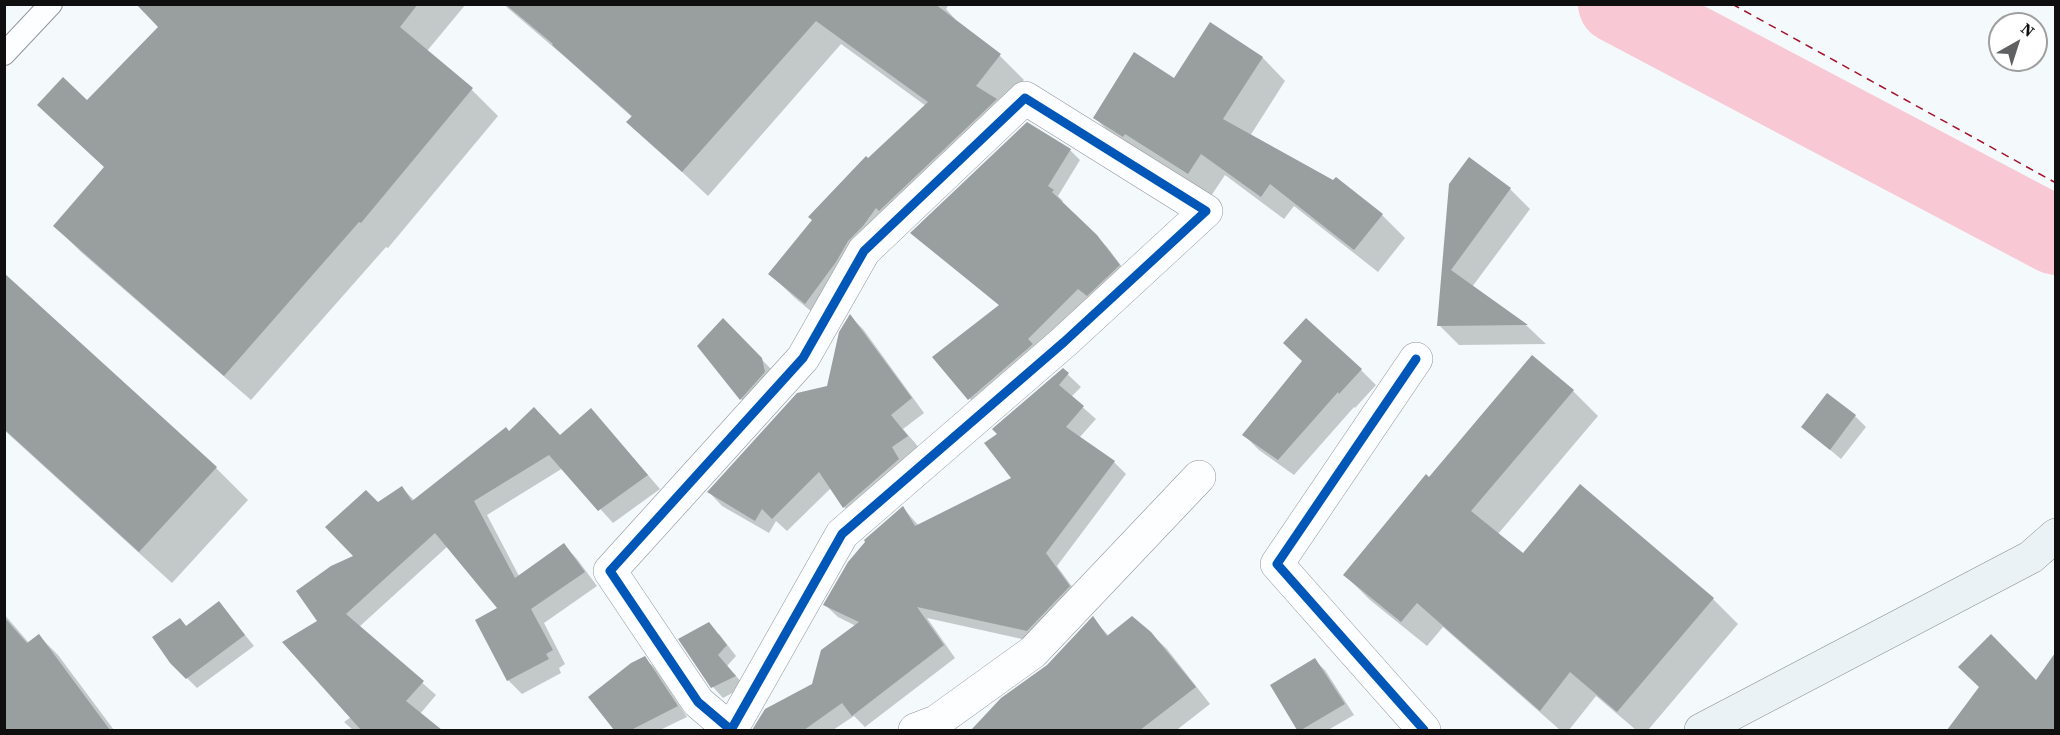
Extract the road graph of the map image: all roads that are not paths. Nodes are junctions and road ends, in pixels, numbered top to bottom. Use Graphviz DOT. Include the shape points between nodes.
graph roads {
  1 [pos="51,4"];
  2 [pos="4,54"];
  3 [pos="1416,359"];
  4 [pos="1199,477"];
  5 [pos="2055,535"];
  6 [pos="731,730"];
  7 [pos="915,730"];
  8 [pos="1424,730"];
  9 [pos="1701,730"];
  1 -- 2 [label="lane"];
  3 -- 8 [label="street" via="1277,564"];
  4 -- 7 [label="street" via="1033,652 936,722"];
  5 -- 9 [label="street" via="2031,557"];
  6 -- 6 [label="street" via="698,702 610,571 803,358 864,250 1025,98 1206,211 1065,342 842,534"];
}
